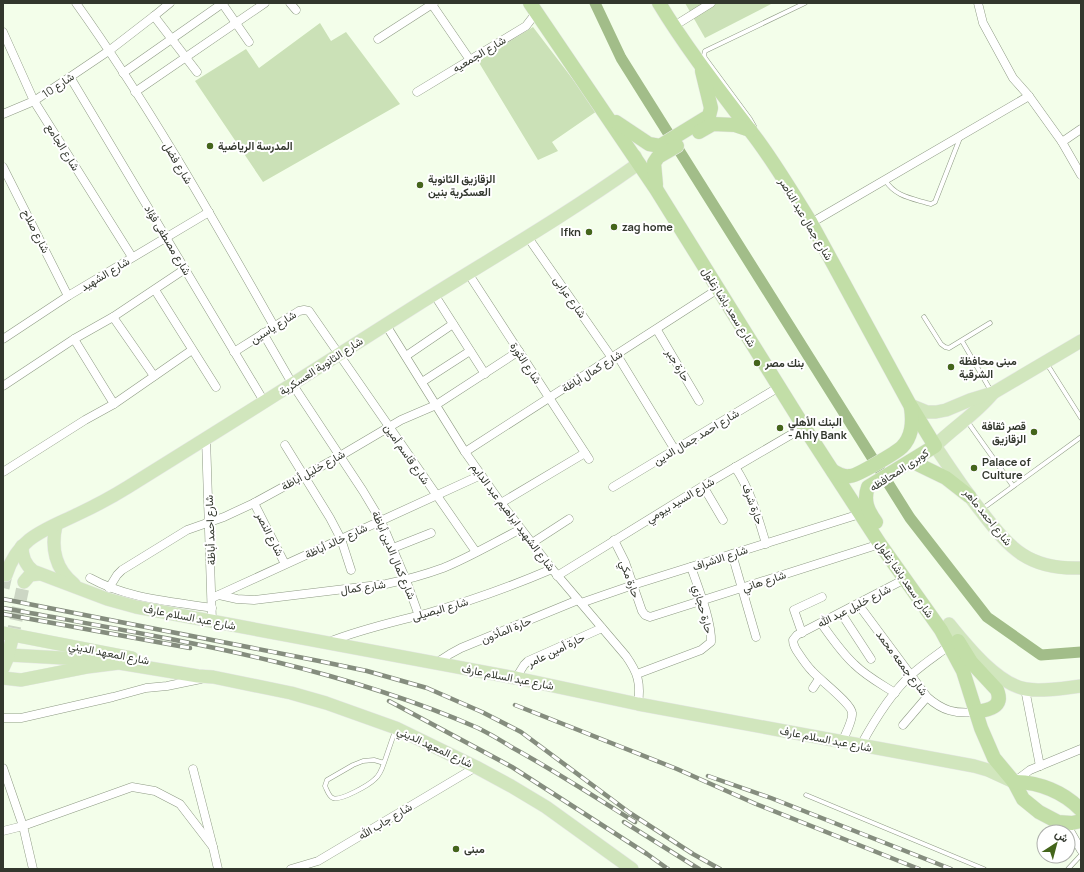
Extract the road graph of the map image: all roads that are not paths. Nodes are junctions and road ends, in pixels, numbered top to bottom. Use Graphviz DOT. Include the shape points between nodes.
graph roads {
  1 [pos="76,3"];
  2 [pos="170,3"];
  3 [pos="222,3"];
  4 [pos="265,3"];
  5 [pos="290,3"];
  6 [pos="433,3"];
  7 [pos="658,3"];
  8 [pos="711,3"];
  9 [pos="805,3"];
  10 [pos="978,3"];
  11 [pos="533,8"];
  12 [pos="296,10"];
  13 [pos="154,16"];
  14 [pos="236,23"];
  15 [pos="674,26"];
  16 [pos="3,32"];
  17 [pos="171,39"];
  18 [pos="378,39"];
  19 [pos="249,42"];
  20 [pos="110,50"];
  21 [pos="185,57"];
  22 [pos="470,60"];
  23 [pos="700,63"];
  24 [pos="197,72"];
  25 [pos="123,73"];
  26 [pos="70,77"];
  27 [pos="135,92"];
  28 [pos="417,92"];
  29 [pos="1029,96"];
  30 [pos="34,101"];
  31 [pos="3,114"];
  32 [pos="608,116"];
  33 [pos="711,120"];
  34 [pos="1081,130"];
  35 [pos="754,136"];
  36 [pos="961,136"];
  37 [pos="1062,142"];
  38 [pos="661,151"];
  39 [pos="635,156"];
  40 [pos="3,167"];
  41 [pos="1081,175"];
  42 [pos="885,180"];
  43 [pos="656,189"];
  44 [pos="209,212"];
  45 [pos="811,223"];
  46 [pos="527,236"];
  47 [pos="166,237"];
  48 [pos="132,257"];
  49 [pos="185,269"];
  50 [pos="468,273"];
  51 [pos="718,289"];
  52 [pos="155,290"];
  53 [pos="434,294"];
  54 [pos="68,296"];
  55 [pos="113,317"];
  56 [pos="924,318"];
  57 [pos="990,323"];
  58 [pos="453,324"];
  59 [pos="386,325"];
  60 [pos="274,326"];
  61 [pos="657,330"];
  62 [pos="263,333"];
  63 [pos="3,338"];
  64 [pos="74,339"];
  65 [pos="962,341"];
  66 [pos="1081,341"];
  67 [pos="192,350"];
  68 [pos="470,351"];
  69 [pos="519,351"];
  70 [pos="234,352"];
  71 [pos="339,355"];
  72 [pos="406,356"];
  73 [pos="615,356"];
  74 [pos="1046,362"];
  75 [pos="484,374"];
  76 [pos="154,376"];
  77 [pos="422,382"];
  78 [pos="293,385"];
  79 [pos="3,386"];
  80 [pos="779,387"];
  81 [pos="216,388"];
  82 [pos="993,393"];
  83 [pos="549,398"];
  84 [pos="699,400"];
  85 [pos="265,403"];
  86 [pos="114,404"];
  87 [pos="436,405"];
  88 [pos="910,406"];
  89 [pos="1081,418"];
  90 [pos="966,420"];
  91 [pos="389,427"];
  92 [pos="804,427"];
  93 [pos="1081,437"];
  94 [pos="206,438"];
  95 [pos="285,445"];
  96 [pos="935,446"];
  97 [pos="675,450"];
  98 [pos="465,452"];
  99 [pos="340,456"];
  100 [pos="910,461"];
  101 [pos="735,467"];
  102 [pos="833,471"];
  103 [pos="3,472"];
  104 [pos="305,475"];
  105 [pos="481,475"];
  106 [pos="853,476"];
  107 [pos="703,486"];
  108 [pos="1013,486"];
  109 [pos="613,487"];
  110 [pos="868,488"];
  111 [pos="436,495"];
  112 [pos="969,496"];
  113 [pos="254,503"];
  114 [pos="501,503"];
  115 [pos="980,510"];
  116 [pos="866,516"];
  117 [pos="569,519"];
  118 [pos="723,520"];
  119 [pos="381,521"];
  120 [pos="209,522"];
  121 [pos="56,525"];
  122 [pos="521,529"];
  123 [pos="431,534"];
  124 [pos="341,539"];
  125 [pos="614,540"];
  126 [pos="532,544"];
  127 [pos="766,544"];
  128 [pos="880,544"];
  129 [pos="22,546"];
  130 [pos="393,548"];
  131 [pos="476,552"];
  132 [pos="732,554"];
  133 [pos="285,564"];
  134 [pos="692,567"];
  135 [pos="1081,568"];
  136 [pos="351,570"];
  137 [pos="555,572"];
  138 [pos="39,574"];
  139 [pos="6,575"];
  140 [pos="90,578"];
  141 [pos="905,579"];
  142 [pos="406,580"];
  143 [pos="24,582"];
  144 [pos="632,586"];
  145 [pos="78,588"];
  146 [pos="110,588"];
  147 [pos="742,588"];
  148 [pos="216,596"];
  149 [pos="822,596"];
  150 [pos="702,601"];
  151 [pos="580,602"];
  152 [pos="858,604"];
  153 [pos="212,608"];
  154 [pos="794,610"];
  155 [pos="785,613"];
  156 [pos="841,613"];
  157 [pos="419,616"];
  158 [pos="647,616"];
  159 [pos="212,621"];
  160 [pos="822,623"];
  161 [pos="949,624"];
  162 [pos="602,628"];
  163 [pos="802,633"];
  164 [pos="8,636"];
  165 [pos="756,637"];
  166 [pos="325,643"];
  167 [pos="950,645"];
  168 [pos="8,655"];
  169 [pos="871,659"];
  170 [pos="119,663"];
  171 [pos="436,663"];
  172 [pos="3,668"];
  173 [pos="637,674"];
  174 [pos="911,675"];
  175 [pos="213,677"];
  176 [pos="3,678"];
  177 [pos="516,678"];
  178 [pos="819,679"];
  179 [pos="1081,686"];
  180 [pos="813,688"];
  181 [pos="1025,689"];
  182 [pos="895,693"];
  183 [pos="926,697"];
  184 [pos="638,704"];
  185 [pos="976,712"];
  186 [pos="3,718"];
  187 [pos="903,725"];
  188 [pos="396,728"];
  189 [pos="842,742"];
  190 [pos="861,745"];
  191 [pos="1081,749"];
  192 [pos="384,763"];
  193 [pos="1040,766"];
  194 [pos="476,767"];
  195 [pos="3,768"];
  196 [pos="193,769"];
  197 [pos="1014,782"];
  198 [pos="806,795"];
  199 [pos="1081,810"];
  200 [pos="1081,821"];
  201 [pos="1065,822"];
  202 [pos="23,826"];
  203 [pos="3,831"];
  204 [pos="214,847"];
  205 [pos="1081,850"];
  206 [pos="1081,855"];
  207 [pos="33,869"];
  208 [pos="218,869"];
  209 [pos="291,869"];
  210 [pos="632,869"];
  211 [pos="984,869"];
  212 [pos="1068,869"];
  1 -- 20 [label="street, شارع فضل"];
  2 -- 13 [label="street, شارع 10"];
  3 -- 14 [label="street"];
  3 -- 17 [label="street"];
  4 -- 14 [label="street"];
  5 -- 12 [label="street"];
  6 -- 18 [label="street"];
  6 -- 22 [label="street"];
  7 -- 15 [label="highway, شارع جمال عبد الناصر"];
  8 -- 15 [label="street"];
  9 -- 35 [label="lane" via="705,51 705,58 750,119 756,130"];
  10 -- 29 [label="street" via="983,23 1009,71"];
  11 -- 22 [label="street, شارع الجمعيه" via="526,26"];
  11 -- 32 [label="highway, شارع سعد باشا زغلول"];
  13 -- 17 [label="street"];
  13 -- 20 [label="street, شارع 10"];
  14 -- 19 [label="street"];
  14 -- 21 [label="street"];
  15 -- 23 [label="highway, شارع جمال عبد الناصر"];
  16 -- 30 [label="street, شارع الجامع"];
  17 -- 21 [label="street"];
  17 -- 25 [label="street"];
  20 -- 25 [label="street, شارع فضل"];
  20 -- 26 [label="street, شارع 10"];
  21 -- 24 [label="street"];
  21 -- 27 [label="street"];
  22 -- 28 [label="street, شارع الجمعيه"];
  23 -- 33 [label="highway" via="712,108"];
  23 -- 35 [label="highway, شارع جمال عبد الناصر"];
  25 -- 27 [label="street, شارع فضل"];
  26 -- 30 [label="street, شارع 10"];
  26 -- 47 [label="street, شارع مصطفى فؤاد"];
  27 -- 44 [label="street, شارع فضل"];
  29 -- 36 [label="street"];
  29 -- 37 [label="street"];
  30 -- 31 [label="street, شارع 10"];
  30 -- 48 [label="street, شارع الجامع"];
  32 -- 38 [label="highway"];
  32 -- 39 [label="highway, شارع سعد باشا زغلول"];
  33 -- 35 [label="highway" via="735,125"];
  33 -- 38 [label="highway"];
  34 -- 37 [label="street"];
  35 -- 45 [label="highway, شارع جمال عبد الناصر"];
  36 -- 42 [label="street"];
  36 -- 42 [label="lane" via="935,202 931,204 900,194"];
  37 -- 41 [label="street"];
  38 -- 43 [label="highway" via="654,163"];
  39 -- 43 [label="highway, شارع سعد باشا زغلول"];
  39 -- 46 [label="main road, شارع الثانوية العسكرية" via="636,163 633,168"];
  40 -- 54 [label="street, شارع صلاح"];
  42 -- 45 [label="street"];
  43 -- 51 [label="highway, شارع سعد باشا زغلول"];
  44 -- 47 [label="street, شارع الشهيد"];
  44 -- 60 [label="street, شارع فضل"];
  45 -- 88 [label="highway, شارع جمال عبد الناصر"];
  46 -- 50 [label="main road, شارع الثانوية العسكرية"];
  46 -- 73 [label="street, شارع عرابى"];
  47 -- 48 [label="street, شارع الشهيد"];
  47 -- 49 [label="street, شارع مصطفى فؤاد"];
  48 -- 54 [label="street, شارع الشهيد"];
  49 -- 52 [label="street"];
  49 -- 70 [label="street, شارع مصطفى فؤاد"];
  50 -- 53 [label="main road, شارع الثانوية العسكرية"];
  50 -- 69 [label="street, شارع الثورة"];
  51 -- 61 [label="street, شارع كمال أباظة"];
  51 -- 80 [label="highway, شارع سعد باشا زغلول"];
  52 -- 55 [label="street"];
  52 -- 67 [label="street"];
  53 -- 58 [label="street"];
  53 -- 59 [label="main road, شارع الثانوية العسكرية"];
  54 -- 63 [label="street, شارع الشهيد"];
  55 -- 64 [label="street"];
  55 -- 76 [label="street"];
  56 -- 65 [label="lane" via="944,347 949,348"];
  57 -- 65 [label="lane"];
  58 -- 68 [label="street"];
  58 -- 72 [label="street"];
  59 -- 71 [label="main road, شارع الثانوية العسكرية"];
  59 -- 72 [label="street, شارع الشهيد ابراهيم عبد الدايم"];
  60 -- 62 [label="street, شارع ياسين"];
  60 -- 71 [label="street, شارع ياسين" via="299,311 309,311"];
  61 -- 73 [label="street, شارع كمال أباظة"];
  61 -- 84 [label="street, حارة جبر"];
  62 -- 70 [label="street, شارع ياسين"];
  62 -- 78 [label="street, شارع كمال الدين أباظة"];
  64 -- 79 [label="street"];
  64 -- 86 [label="street"];
  65 -- 82 [label="lane"];
  66 -- 74 [label="main road"];
  67 -- 76 [label="street"];
  67 -- 81 [label="street"];
  68 -- 75 [label="street"];
  68 -- 77 [label="street"];
  69 -- 75 [label="street, شارع خليل أباظة"];
  69 -- 83 [label="street, شارع الثورة"];
  70 -- 85 [label="street, شارع مصطفى فؤاد"];
  71 -- 78 [label="main road, شارع الثانوية العسكرية"];
  71 -- 91 [label="street, شارع قاسم أمين"];
  72 -- 77 [label="street, شارع الشهيد ابراهيم عبد الدايم"];
  73 -- 83 [label="street, شارع كمال أباظة"];
  73 -- 97 [label="street, شارع عرابى"];
  74 -- 82 [label="main road"];
  74 -- 89 [label="lane"];
  75 -- 87 [label="street, شارع خليل أباظة"];
  76 -- 86 [label="street"];
  77 -- 87 [label="street, شارع الشهيد ابراهيم عبد الدايم"];
  78 -- 85 [label="main road, شارع الثانوية العسكرية"];
  78 -- 99 [label="street, شارع كمال الدين أباظة"];
  80 -- 92 [label="highway, شارع سعد باشا زغلول"];
  80 -- 97 [label="street, شارع احمد جمال الدين"];
  82 -- 88 [label="main road" via="936,412 927,412"];
  82 -- 90 [label="main road"];
  83 -- 98 [label="street, شارع كمال أباظة"];
  83 -- 114 [label="street, شارع الثورة" via="587,456"];
  85 -- 94 [label="main road, شارع الثانوية العسكرية"];
  86 -- 103 [label="street"];
  87 -- 91 [label="street, شارع خليل أباظة"];
  87 -- 98 [label="street, شارع الشهيد ابراهيم عبد الدايم"];
  88 -- 96 [label="highway, شارع جمال عبد الناصر"];
  88 -- 106 [label="highway, كوبرى المحافظه" via="910,432 902,447"];
  90 -- 96 [label="main road"];
  90 -- 108 [label="lane"];
  91 -- 99 [label="street, شارع خليل أباظة"];
  91 -- 111 [label="street, شارع قاسم أمين"];
  92 -- 101 [label="street, شارع السيد بيومي"];
  92 -- 102 [label="highway, شارع سعد باشا زغلول"];
  93 -- 108 [label="lane"];
  94 -- 120 [label="street, شارع احمد أباظة"];
  94 -- 121 [label="main road, شارع الثانوية العسكرية" via="123,490"];
  95 -- 104 [label="street"];
  96 -- 100 [label="highway, كوبرى المحافظه"];
  96 -- 112 [label="main road, شارع احمد ماهر"];
  97 -- 109 [label="street, شارع احمد جمال الدين"];
  98 -- 105 [label="street, شارع الشهيد ابراهيم عبد الدايم"];
  99 -- 104 [label="street, شارع خليل أباظة"];
  99 -- 119 [label="street, شارع كمال الدين أباظة"];
  100 -- 110 [label="highway, كوبرى المحافظه"];
  100 -- 112 [label="highway" via="946,478"];
  101 -- 107 [label="street, شارع السيد بيومي"];
  101 -- 127 [label="street, حارة شرف" via="753,500"];
  102 -- 106 [label="highway" via="844,476"];
  102 -- 116 [label="highway, شارع سعد باشا زغلول"];
  104 -- 113 [label="street, شارع خليل أباظة"];
  104 -- 124 [label="street"];
  105 -- 111 [label="street, شارع خالد أباظة"];
  105 -- 114 [label="street, شارع الشهيد ابراهيم عبد الدايم"];
  106 -- 110 [label="highway"];
  107 -- 118 [label="street"];
  107 -- 125 [label="street, شارع السيد بيومي"];
  108 -- 115 [label="lane"];
  110 -- 116 [label="highway, كوبرى المحافظه"];
  111 -- 119 [label="street, شارع خالد أباظة"];
  111 -- 131 [label="street, شارع قاسم أمين"];
  112 -- 115 [label="main road, شارع احمد ماهر"];
  113 -- 120 [label="street, شارع خليل أباظة"];
  113 -- 133 [label="street, شارع النصر"];
  114 -- 122 [label="street, شارع الشهيد ابراهيم عبد الدايم"];
  115 -- 135 [label="main road, شارع احمد ماهر" via="1001,537 1024,556 1053,566"];
  116 -- 127 [label="street, شارع الاشراف"];
  116 -- 128 [label="highway, شارع سعد باشا زغلول"];
  116 -- 161 [label="highway, شارع سعد باشا زغلول"];
  117 -- 126 [label="street"];
  119 -- 124 [label="street, شارع خالد أباظة"];
  119 -- 130 [label="street, شارع كمال الدين أباظة"];
  120 -- 146 [label="street, شارع خليل أباظة" via="187,530 122,570"];
  120 -- 148 [label="street, شارع احمد أباظة"];
  121 -- 129 [label="main road, شارع الثانوية العسكرية" via="41,531"];
  121 -- 145 [label="main road" via="53,536 56,560 65,576"];
  122 -- 126 [label="street, شارع الشهيد ابراهيم عبد الدايم"];
  122 -- 131 [label="street, شارع كمال"];
  123 -- 130 [label="street"];
  124 -- 133 [label="street, شارع خالد أباظة"];
  124 -- 136 [label="street"];
  125 -- 137 [label="street, شارع السيد بيومي"];
  125 -- 144 [label="street, حارة مكي" via="625,562"];
  126 -- 137 [label="street, شارع الشهيد ابراهيم عبد الدايم"];
  127 -- 132 [label="street, شارع الاشراف"];
  128 -- 141 [label="highway, شارع سعد باشا زغلول"];
  128 -- 147 [label="street, شارع هاني"];
  129 -- 138 [label="main road, شارع عبد السلام عارف" via="24,560"];
  129 -- 139 [label="main road, شارع الثانوية العسكرية" via="12,559"];
  130 -- 142 [label="street, شارع كمال الدين أباظة"];
  131 -- 142 [label="street, شارع كمال" via="442,568"];
  132 -- 134 [label="street, شارع الاشراف"];
  132 -- 147 [label="street"];
  133 -- 148 [label="street, شارع خالد أباظة"];
  134 -- 144 [label="street, شارع الاشراف"];
  134 -- 150 [label="street, حارة حجازي"];
  137 -- 151 [label="street, شارع الشهيد ابراهيم عبد الدايم"];
  137 -- 157 [label="street, شارع البصيلى"];
  138 -- 143 [label="main road" via="30,575"];
  138 -- 145 [label="main road, شارع عبد السلام عارف"];
  140 -- 146 [label="street, شارع عبد السلام عارف"];
  141 -- 152 [label="street, شارع خليل عبد الله"];
  141 -- 167 [label="highway, شارع سعد باشا زغلول"];
  142 -- 148 [label="street, شارع كمال" via="365,588 254,600"];
  142 -- 157 [label="street, شارع كمال الدين أباظة"];
  144 -- 151 [label="street, شارع الاشراف"];
  144 -- 158 [label="street, حارة مكي" via="643,613"];
  145 -- 159 [label="main road, شارع عبد السلام عارف" via="136,607"];
  146 -- 153 [label="street, شارع عبد السلام عارف" via="140,597"];
  147 -- 150 [label="street, شارع هاني"];
  147 -- 165 [label="street"];
  148 -- 153 [label="street, شارع احمد أباظة"];
  149 -- 154 [label="street"];
  150 -- 158 [label="street, شارع هاني" via="655,616"];
  150 -- 173 [label="street, حارة حجازي" via="711,642 701,650"];
  151 -- 162 [label="street, شارع الشهيد ابراهيم عبد الدايم"];
  151 -- 171 [label="street, حارة المأذون" via="461,648"];
  152 -- 156 [label="street, شارع خليل عبد الله"];
  152 -- 174 [label="street, شارع جمعه محمد"];
  153 -- 159 [label="street, شارع احمد أباظة"];
  154 -- 155 [label="street"];
  154 -- 163 [label="street"];
  156 -- 160 [label="street, شارع خليل عبد الله"];
  156 -- 169 [label="street"];
  157 -- 166 [label="street, شارع البصيلى"];
  159 -- 166 [label="main road, شارع عبد السلام عارف"];
  160 -- 163 [label="street, شارع خليل عبد الله"];
  160 -- 182 [label="street" via="854,664"];
  161 -- 181 [label="main road" via="993,671"];
  161 -- 185 [label="highway, شارع سعد باشا زغلول" via="971,662 997,690 999,699 994,707"];
  162 -- 173 [label="street, شارع الشهيد ابراهيم عبد الدايم" via="626,656"];
  162 -- 177 [label="street, حارة أمين عامر" via="528,662"];
  163 -- 178 [label="street" via="795,637 793,643"];
  164 -- 168 [label="main road"];
  164 -- 175 [label="main road, شارع المعهد الديني" via="199,670"];
  166 -- 171 [label="main road, شارع عبد السلام عارف"];
  167 -- 174 [label="street"];
  167 -- 185 [label="highway, شارع سعد باشا زغلول" via="968,684"];
  168 -- 170 [label="main road"];
  168 -- 172 [label="main road"];
  170 -- 175 [label="main road, شارع المعهد الديني"];
  170 -- 176 [label="main road, شارع المعهد الديني" via="29,679"];
  171 -- 177 [label="main road, شارع عبد السلام عارف"];
  173 -- 184 [label="street, شارع الشهيد ابراهيم عبد الدايم"];
  174 -- 182 [label="street"];
  174 -- 183 [label="street, شارع جمعه محمد"];
  175 -- 186 [label="street" via="146,688 21,718"];
  175 -- 188 [label="main road, شارع المعهد الديني" via="291,693"];
  177 -- 184 [label="main road, شارع عبد السلام عارف"];
  178 -- 180 [label="street"];
  178 -- 189 [label="street" via="850,706 852,711"];
  179 -- 181 [label="main road"];
  181 -- 193 [label="street"];
  182 -- 190 [label="street"];
  183 -- 185 [label="street, شارع جمعه محمد" via="947,711"];
  183 -- 187 [label="street"];
  184 -- 189 [label="main road, شارع عبد السلام عارف"];
  185 -- 197 [label="highway, شارع سعد باشا زغلول" via="994,758"];
  188 -- 192 [label="lane"];
  188 -- 194 [label="main road, شارع المعهد الديني"];
  189 -- 190 [label="main road, شارع عبد السلام عارف"];
  190 -- 197 [label="main road, شارع عبد السلام عارف" via="974,766 995,772"];
  191 -- 193 [label="street"];
  192 -- 192 [label="lane" via="374,760 363,761 327,780 325,786 331,797 342,798 375,779"];
  193 -- 197 [label="street"];
  194 -- 209 [label="street, شارع جاب الله" via="318,861"];
  194 -- 210 [label="main road, شارع المعهد الديني" via="546,807"];
  195 -- 202 [label="street"];
  196 -- 204 [label="street"];
  197 -- 199 [label="highway" via="1046,787 1070,800"];
  197 -- 201 [label="highway, شارع سعد باشا زغلول" via="1023,799 1038,812 1058,822"];
  198 -- 211 [label="lane"];
  200 -- 201 [label="highway"];
  201 -- 205 [label="street"];
  202 -- 203 [label="street"];
  202 -- 204 [label="street" via="132,787 155,791 180,804"];
  202 -- 207 [label="street"];
  204 -- 208 [label="street"];
  206 -- 212 [label="lane"];
}
